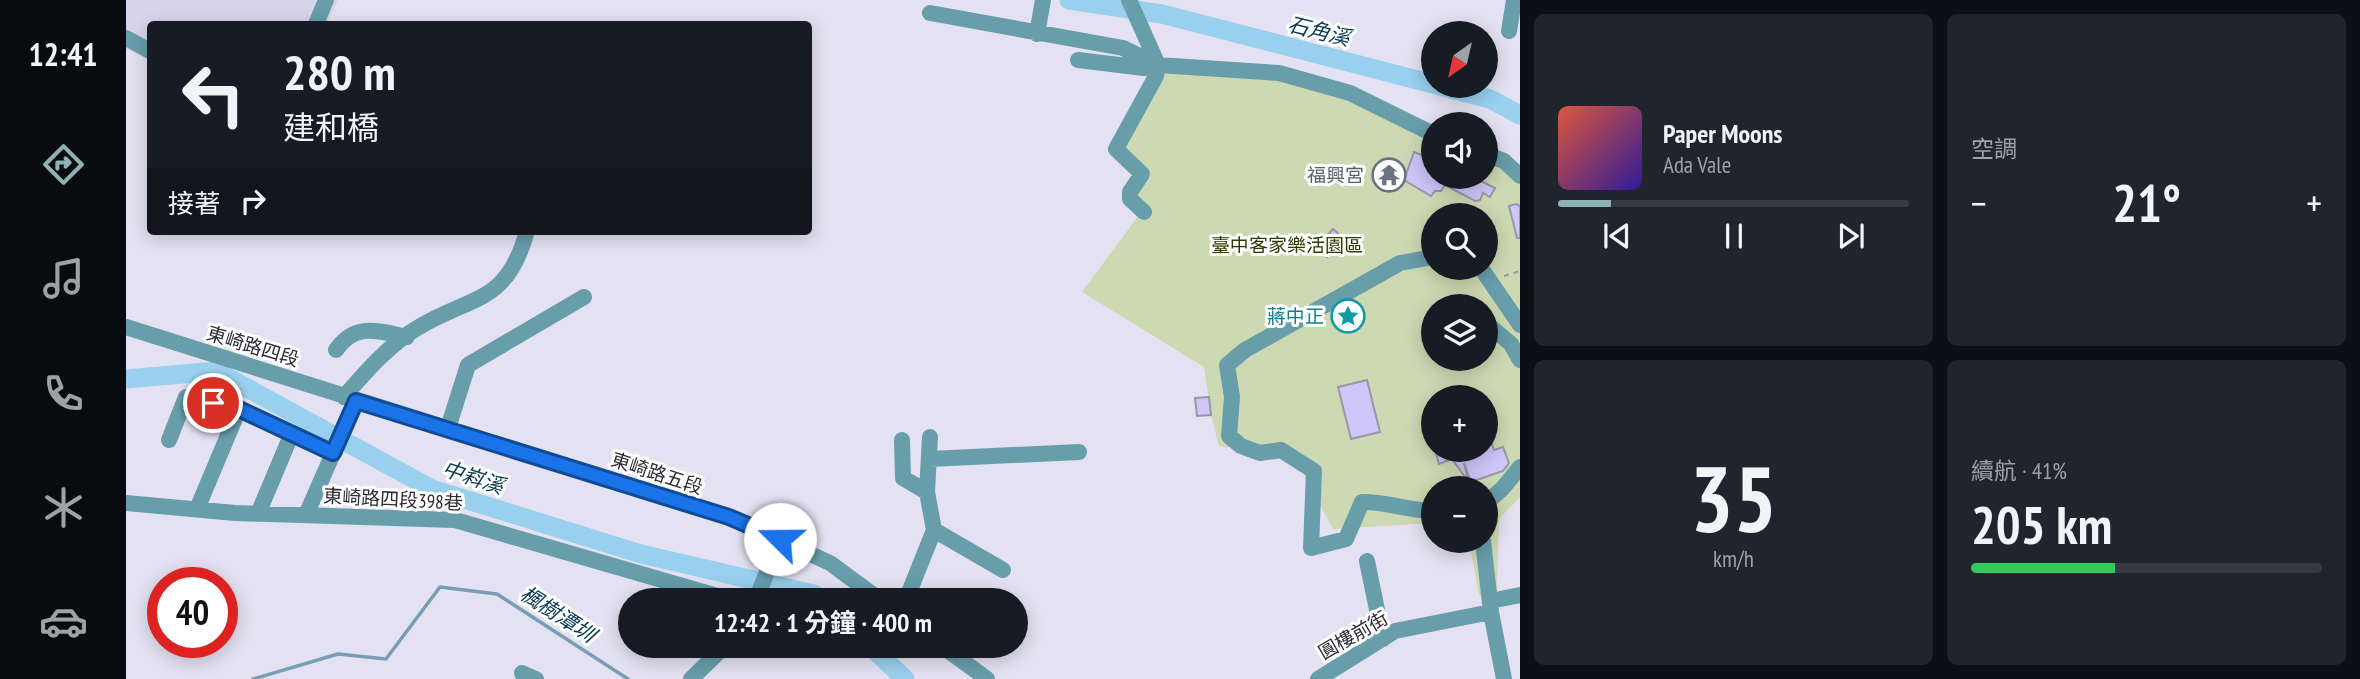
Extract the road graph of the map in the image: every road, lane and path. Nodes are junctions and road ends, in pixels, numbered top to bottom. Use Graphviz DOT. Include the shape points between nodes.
graph roads {
  1 [pos="326,0"];
  2 [pos="1044,0"];
  3 [pos="1129,0"];
  4 [pos="1514,0"];
  5 [pos="930,13"];
  6 [pos="317,21"];
  7 [pos="1509,31"];
  8 [pos="1037,34"];
  9 [pos="126,38"];
  10 [pos="147,49"];
  11 [pos="1078,60"];
  12 [pos="1158,65"];
  13 [pos="1421,128"];
  14 [pos="1498,159"];
  15 [pos="1520,176"];
  16 [pos="1144,212"];
  17 [pos="526,235"];
  18 [pos="1421,259"];
  19 [pos="1520,271"];
  20 [pos="1498,273"];
  21 [pos="1489,280"];
  22 [pos="584,297"];
  23 [pos="1520,325"];
  24 [pos="126,327"];
  25 [pos="1498,333"];
  26 [pos="407,337"];
  27 [pos="336,350"];
  28 [pos="1520,359"];
  29 [pos="356,401"];
  30 [pos="239,409"];
  31 [pos="448,428"];
  32 [pos="292,433"];
  33 [pos="930,437"];
  34 [pos="169,440"];
  35 [pos="902,440"];
  36 [pos="1079,452"];
  37 [pos="333,453"];
  38 [pos="930,460"];
  39 [pos="1520,467"];
  40 [pos="927,492"];
  41 [pos="1498,493"];
  42 [pos="126,503"];
  43 [pos="197,509"];
  44 [pos="1421,511"];
  45 [pos="258,514"];
  46 [pos="306,515"];
  47 [pos="934,530"];
  48 [pos="780,539"];
  49 [pos="1484,553"];
  50 [pos="1367,561"];
  51 [pos="1003,570"];
  52 [pos="690,588"];
  53 [pos="761,588"];
  54 [pos="863,588"];
  55 [pos="911,588"];
  56 [pos="1520,595"];
  57 [pos="1491,606"];
  58 [pos="1383,639"];
  59 [pos="713,658"];
  60 [pos="958,658"];
  61 [pos="691,679"];
  62 [pos="987,679"];
  63 [pos="1318,679"];
  64 [pos="1504,679"];
  1 -- 6 [label="street"];
  2 -- 8 [label="street"];
  3 -- 12 [label="street"];
  4 -- 7 [label="street"];
  5 -- 8 [label="street"];
  8 -- 12 [label="street" via="1123,48"];
  9 -- 10 [label="street"];
  11 -- 12 [label="street" via="1144,68"];
  12 -- 13 [label="street" via="1279,73 1350,93"];
  12 -- 16 [label="street" via="1116,149 1142,174 1130,199"];
  14 -- 15 [label="street"];
  17 -- 26 [label="street" via="503,280 482,299 418,327"];
  18 -- 44 [label="street" via="1400,263 1245,350 1227,365 1232,397 1229,436 1260,453 1281,450 1314,471 1311,548 1346,539 1362,502"];
  19 -- 20 [label="path"];
  21 -- 23 [label="street"];
  22 -- 31 [label="street" via="468,365"];
  24 -- 29 [label="street, 東崎路四段"];
  25 -- 28 [label="street"];
  26 -- 27 [label="street" via="353,332"];
  26 -- 29 [label="street" via="364,373"];
  29 -- 31 [label="street, 東崎路五段"];
  29 -- 37 [label="street"];
  30 -- 32 [label="street"];
  30 -- 34 [label="street" via="186,397"];
  30 -- 43 [label="street"];
  31 -- 48 [label="street, 東崎路五段" via="729,517"];
  32 -- 37 [label="street"];
  32 -- 45 [label="street"];
  33 -- 38 [label="street"];
  35 -- 40 [label="street" via="903,478"];
  36 -- 38 [label="street"];
  37 -- 46 [label="street"];
  38 -- 40 [label="street"];
  39 -- 41 [label="street"];
  40 -- 47 [label="street"];
  42 -- 43 [label="street, 東崎路四段398巷"];
  43 -- 45 [label="street, 東崎路四段398巷"];
  45 -- 46 [label="street, 東崎路四段398巷"];
  46 -- 52 [label="street, 東崎路四段398巷" via="455,520"];
  47 -- 51 [label="street"];
  47 -- 55 [label="street"];
  48 -- 53 [label="street"];
  48 -- 54 [label="street, 東崎路五段" via="830,564"];
  49 -- 57 [label="street"];
  50 -- 58 [label="street"];
  56 -- 57 [label="street, 圓樓前街"];
  57 -- 58 [label="street, 圓樓前街" via="1395,631"];
  57 -- 64 [label="street"];
  58 -- 63 [label="street, 圓樓前街"];
  59 -- 61 [label="street"];
  60 -- 62 [label="street"];
}
